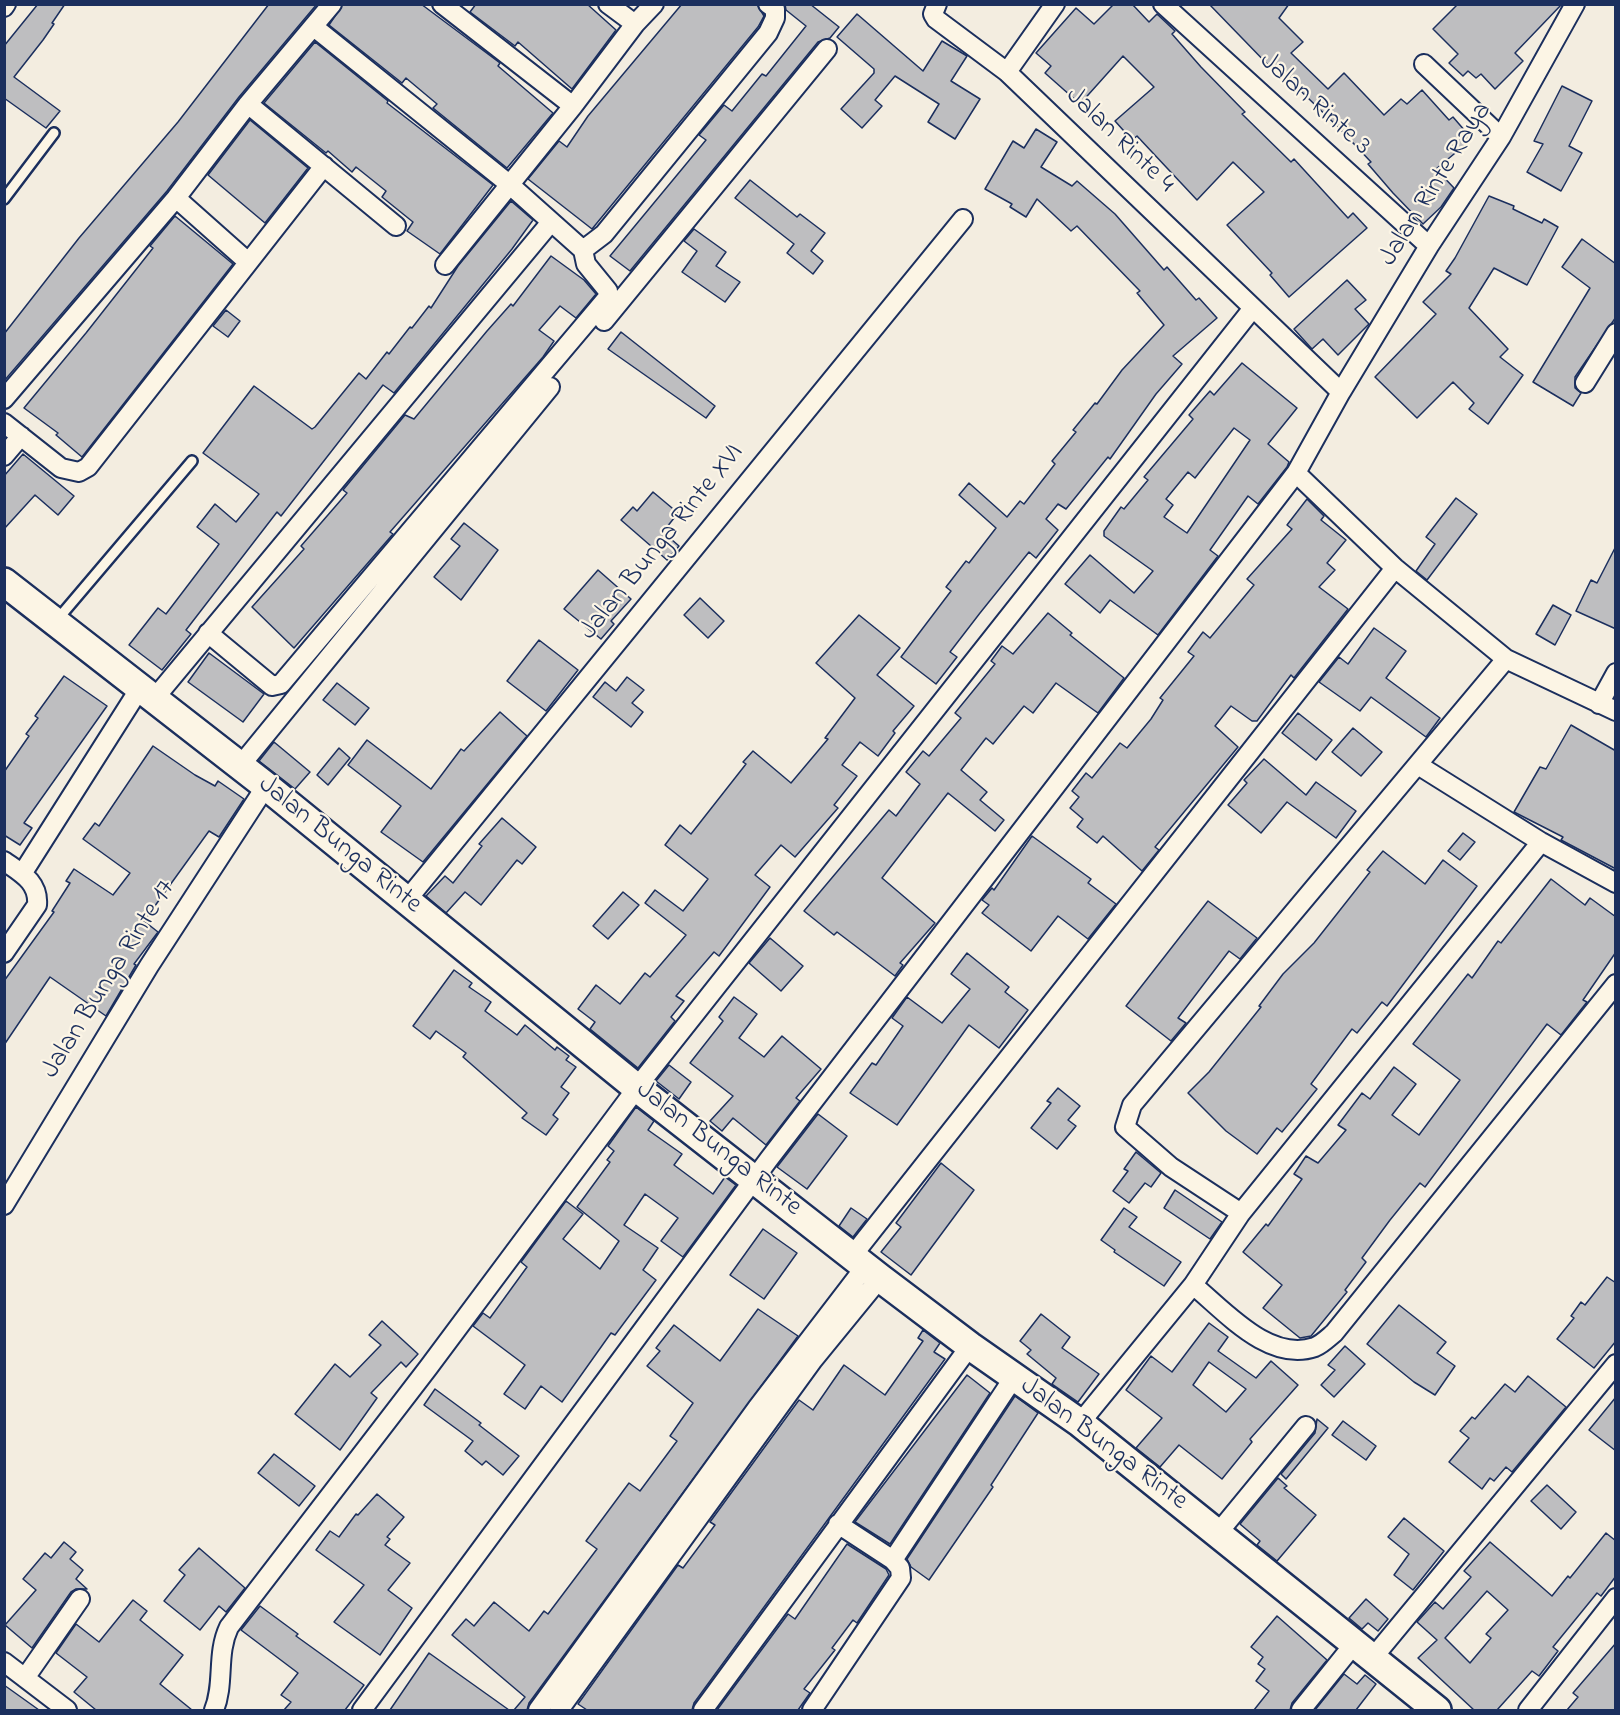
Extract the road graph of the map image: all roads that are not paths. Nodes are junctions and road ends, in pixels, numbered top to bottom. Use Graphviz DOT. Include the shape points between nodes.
graph roads {
  1 [pos="332,4"];
  2 [pos="442,4"];
  3 [pos="608,4"];
  4 [pos="654,4"];
  5 [pos="768,4"];
  6 [pos="1055,4"];
  7 [pos="1163,4"];
  8 [pos="1573,6"];
  9 [pos="938,13"];
  10 [pos="634,24"];
  11 [pos="315,27"];
  12 [pos="827,49"];
  13 [pos="1424,64"];
  14 [pos="1007,72"];
  15 [pos="248,104"];
  16 [pos="573,106"];
  17 [pos="54,133"];
  18 [pos="1501,137"];
  19 [pos="324,166"];
  20 [pos="509,184"];
  21 [pos="176,198"];
  22 [pos="4,199"];
  23 [pos="963,219"];
  24 [pos="551,222"];
  25 [pos="396,226"];
  26 [pos="1428,246"];
  27 [pos="583,250"];
  28 [pos="248,262"];
  29 [pos="445,265"];
  30 [pos="1253,308"];
  31 [pos="1616,333"];
  32 [pos="1585,383"];
  33 [pos="1341,392"];
  34 [pos="4,399"];
  35 [pos="4,423"];
  36 [pos="21,436"];
  37 [pos="4,456"];
  38 [pos="192,461"];
  39 [pos="1296,473"];
  40 [pos="1395,568"];
  41 [pos="4,582"];
  42 [pos="56,622"];
  43 [pos="208,633"];
  44 [pos="1506,659"];
  45 [pos="1616,673"];
  46 [pos="147,693"];
  47 [pos="1607,707"];
  48 [pos="1418,765"];
  49 [pos="240,766"];
  50 [pos="266,786"];
  51 [pos="1541,842"];
  52 [pos="4,861"];
  53 [pos="22,874"];
  54 [pos="1616,883"];
  55 [pos="406,901"];
  56 [pos="4,953"];
  57 [pos="1616,984"];
  58 [pos="637,1088"];
  59 [pos="755,1178"];
  60 [pos="4,1205"];
  61 [pos="1241,1213"];
  62 [pos="866,1267"];
  63 [pos="1193,1285"];
  64 [pos="970,1346"];
  65 [pos="1616,1364"];
  66 [pos="1014,1377"];
  67 [pos="1080,1423"];
  68 [pos="1306,1426"];
  69 [pos="685,1522"];
  70 [pos="838,1524"];
  71 [pos="1218,1533"];
  72 [pos="893,1560"];
  73 [pos="1616,1598"];
  74 [pos="80,1599"];
  75 [pos="1362,1652"];
  76 [pos="4,1662"];
  77 [pos="25,1678"];
  78 [pos="67,1710"];
  79 [pos="214,1710"];
  80 [pos="362,1710"];
  81 [pos="538,1710"];
  82 [pos="559,1710"];
  83 [pos="703,1710"];
  84 [pos="813,1710"];
  85 [pos="1301,1710"];
  86 [pos="1437,1710"];
  87 [pos="1528,1710"];
  1 -- 11 [label="street"];
  2 -- 16 [label="street"];
  3 -- 10 [label="street"];
  4 -- 10 [label="street"];
  5 -- 27 [label="street" via="775,9 775,18 768,33 604,234"];
  6 -- 14 [label="street"];
  7 -- 26 [label="street, Jalan Rinte 3"];
  8 -- 18 [label="street, Jalan Rinte Raya"];
  9 -- 14 [label="street, Jalan Rinte 4"];
  10 -- 16 [label="street"];
  11 -- 15 [label="street"];
  11 -- 20 [label="street"];
  12 -- 49 [label="street"];
  13 -- 18 [label="street"];
  14 -- 30 [label="street, Jalan Rinte 4"];
  15 -- 19 [label="street"];
  15 -- 21 [label="street"];
  16 -- 20 [label="street"];
  17 -- 22 [label="lane"];
  18 -- 26 [label="street, Jalan Rinte Raya"];
  19 -- 25 [label="street"];
  19 -- 28 [label="street"];
  20 -- 24 [label="street"];
  20 -- 29 [label="street"];
  21 -- 28 [label="street"];
  21 -- 34 [label="street"];
  23 -- 55 [label="street, Jalan Bunga Rinte XVI"];
  24 -- 27 [label="street"];
  24 -- 43 [label="street"];
  26 -- 33 [label="street, Jalan Rinte Raya"];
  27 -- 43 [label="street" via="586,264 608,291 601,308 281,684 272,686"];
  28 -- 36 [label="street" via="88,467 79,472 61,468"];
  30 -- 33 [label="street, Jalan Rinte 4"];
  30 -- 58 [label="street"];
  31 -- 32 [label="street"];
  33 -- 39 [label="street, Jalan Rinte Raya"];
  35 -- 36 [label="street"];
  36 -- 37 [label="street"];
  38 -- 42 [label="lane"];
  39 -- 40 [label="street"];
  39 -- 59 [label="street, Jalan Rinte Raya"];
  40 -- 44 [label="street"];
  40 -- 62 [label="street"];
  41 -- 42 [label="street, Jalan Bunga Rinte"];
  42 -- 46 [label="street, Jalan Bunga Rinte"];
  43 -- 46 [label="street"];
  44 -- 47 [label="street"];
  44 -- 48 [label="street"];
  45 -- 47 [label="street"];
  46 -- 49 [label="street, Jalan Bunga Rinte"];
  46 -- 53 [label="street"];
  48 -- 51 [label="street"];
  48 -- 61 [label="street" via="1132,1106 1126,1118 1125,1127 1153,1153"];
  49 -- 50 [label="street, Jalan Bunga Rinte"];
  50 -- 55 [label="street, Jalan Bunga Rinte"];
  50 -- 60 [label="street, Jalan Bunga Rinte 17" via="149,966"];
  51 -- 54 [label="street"];
  51 -- 61 [label="street"];
  52 -- 53 [label="street"];
  53 -- 56 [label="street" via="37,889 37,904"];
  55 -- 58 [label="street, Jalan Bunga Rinte"];
  57 -- 63 [label="street" via="1334,1333 1317,1346 1286,1350 1266,1341"];
  58 -- 59 [label="street, Jalan Bunga Rinte"];
  58 -- 79 [label="street" via="229,1627 223,1640 221,1692"];
  59 -- 62 [label="street, Jalan Bunga Rinte"];
  59 -- 80 [label="street, Jalan Rinte Raya"];
  61 -- 63 [label="street"];
  62 -- 64 [label="street, Jalan Bunga Rinte"];
  62 -- 69 [label="street" via="813,1360"];
  63 -- 67 [label="street"];
  64 -- 66 [label="street, Jalan Bunga Rinte"];
  64 -- 70 [label="street"];
  65 -- 75 [label="street"];
  66 -- 67 [label="street, Jalan Bunga Rinte"];
  66 -- 72 [label="street"];
  67 -- 71 [label="street, Jalan Bunga Rinte"];
  68 -- 71 [label="street"];
  69 -- 81 [label="street"];
  69 -- 82 [label="street"];
  70 -- 72 [label="street"];
  70 -- 83 [label="street"];
  71 -- 75 [label="street, Jalan Bunga Rinte"];
  72 -- 84 [label="street" via="902,1578"];
  73 -- 87 [label="street"];
  74 -- 77 [label="street"];
  75 -- 85 [label="street"];
  75 -- 86 [label="street, Jalan Bunga Rinte"];
  76 -- 77 [label="street"];
  77 -- 78 [label="street"];
}
